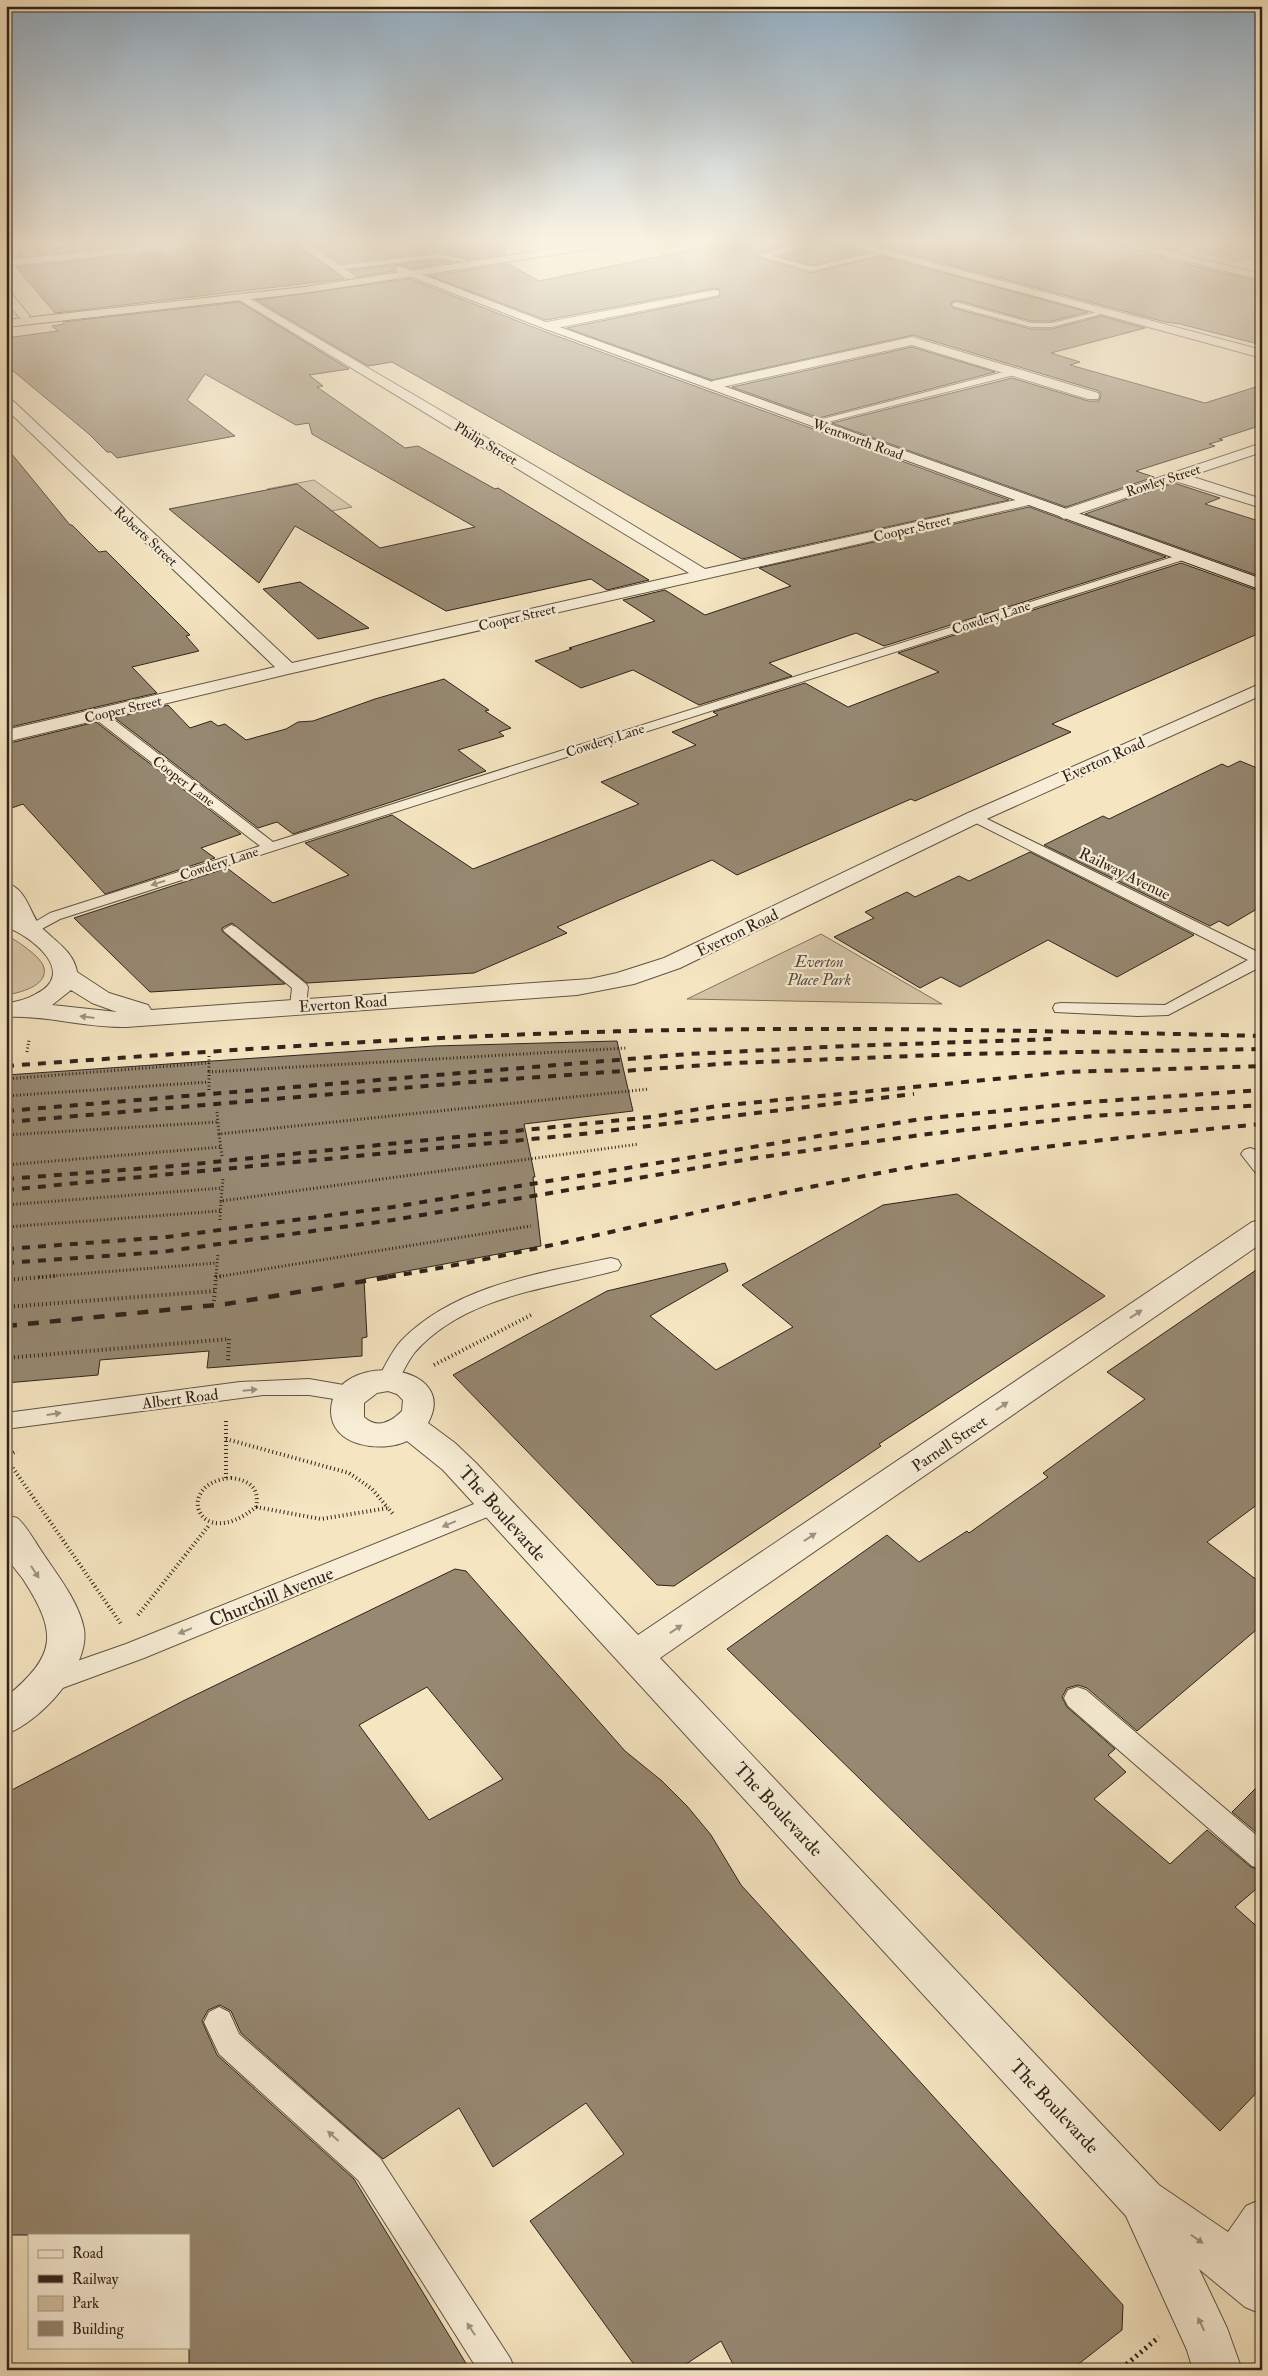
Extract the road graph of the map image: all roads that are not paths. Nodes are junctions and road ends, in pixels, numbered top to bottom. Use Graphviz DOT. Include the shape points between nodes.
graph roads {
  1 [pos="336,353"];
  2 [pos="623,353"];
  3 [pos="858,353"];
  4 [pos="951,353"];
  5 [pos="1015,372"];
  6 [pos="713,385"];
  7 [pos="1093,396"];
  8 [pos="6,402"];
  9 [pos="812,423"];
  10 [pos="1262,447"];
  11 [pos="1174,476"];
  12 [pos="1029,501"];
  13 [pos="1262,504"];
  14 [pos="1064,514"];
  15 [pos="1182,557"];
  16 [pos="703,575"];
  17 [pos="1262,585"];
  18 [pos="288,669"];
  19 [pos="1259,691"];
  20 [pos="98,715"];
  21 [pos="6,736"];
  22 [pos="975,817"];
  23 [pos="271,846"];
  24 [pos="6,890"];
  25 [pos="6,920"];
  26 [pos="31,929"];
  27 [pos="231,930"];
  28 [pos="1261,960"];
  29 [pos="67,976"];
  30 [pos="298,1006"];
  31 [pos="1061,1008"];
  32 [pos="13,1010"];
  33 [pos="170,1014"];
  34 [pos="1262,1229"];
  35 [pos="611,1265"];
  36 [pos="388,1380"];
  37 [pos="353,1394"];
  38 [pos="6,1421"];
  39 [pos="408,1426"];
  40 [pos="494,1505"];
  41 [pos="6,1528"];
  42 [pos="636,1656"];
  43 [pos="46,1683"];
  44 [pos="1077,1698"];
  45 [pos="6,1718"];
  46 [pos="1262,1857"];
  47 [pos="219,2022"];
  48 [pos="1143,2200"];
  49 [pos="1262,2222"];
  50 [pos="1248,2278"];
  51 [pos="498,2370"];
  52 [pos="1218,2370"];
  1 -- 16 [label="street, Philip Street"];
  2 -- 6 [label="street, Wentworth Road"];
  3 -- 6 [label="street"];
  4 -- 5 [label="street"];
  5 -- 7 [label="street"];
  5 -- 9 [label="lane"];
  6 -- 9 [label="street, Wentworth Road"];
  8 -- 18 [label="street, Roberts Street"];
  9 -- 12 [label="street, Wentworth Road"];
  10 -- 11 [label="street, Rowley Street"];
  11 -- 13 [label="street"];
  11 -- 14 [label="street, Rowley Street"];
  12 -- 14 [label="street, Wentworth Road"];
  12 -- 16 [label="street, Cooper Street"];
  14 -- 15 [label="street, Wentworth Road"];
  15 -- 17 [label="street, Wentworth Road"];
  15 -- 23 [label="lane, Cowdery Lane"];
  16 -- 18 [label="street, Cooper Street"];
  18 -- 20 [label="street, Cooper Street"];
  19 -- 22 [label="street, Everton Road"];
  20 -- 21 [label="street, Cooper Street"];
  20 -- 23 [label="lane, Cooper Lane"];
  22 -- 28 [label="lane, Railway Avenue"];
  22 -- 30 [label="street, Everton Road" via="672,963 616,982 577,988"];
  23 -- 26 [label="lane, Cowdery Lane, one-way" via="55,916"];
  24 -- 26 [label="street" via="18,904"];
  25 -- 26 [label="street"];
  26 -- 29 [label="street" via="62,961"];
  27 -- 30 [label="lane" via="300,987"];
  28 -- 31 [label="lane" via="1168,1010 1138,1012"];
  29 -- 32 [label="street" via="64,984 46,999"];
  29 -- 33 [label="street" via="85,990 116,1005"];
  30 -- 33 [label="street, Everton Road"];
  33 -- 32 [label="street, one-way" via="115,1020"];
  42 -- 34 [label="street, Parnell Street, one-way"];
  35 -- 36 [label="lane" via="538,1281 466,1306 442,1319 413,1342"];
  36 -- 37 [label="street" via="369,1383"];
  36 -- 39 [label="street" via="410,1386 420,1401 416,1418"];
  38 -- 37 [label="lane, Albert Road, one-way" via="282,1387 334,1388"];
  37 -- 39 [label="street" via="347,1402 347,1420 362,1433 386,1435"];
  39 -- 40 [label="street, The Boulevarde" via="450,1456"];
  40 -- 42 [label="street, The Boulevarde"];
  40 -- 43 [label="lane, Churchill Avenue, one-way" via="134,1651"];
  41 -- 43 [label="street, one-way" via="59,1609 66,1630 61,1656"];
  42 -- 48 [label="street, The Boulevarde"];
  43 -- 45 [label="street"];
  44 -- 46 [label="lane"];
  51 -- 47 [label="lane, one-way" via="369,2168 229,2044"];
  48 -- 50 [label="street, The Boulevarde, one-way"];
  52 -- 48 [label="street, The Boulevarde, one-way" via="1210,2345"];
  49 -- 50 [label="street"];
}
